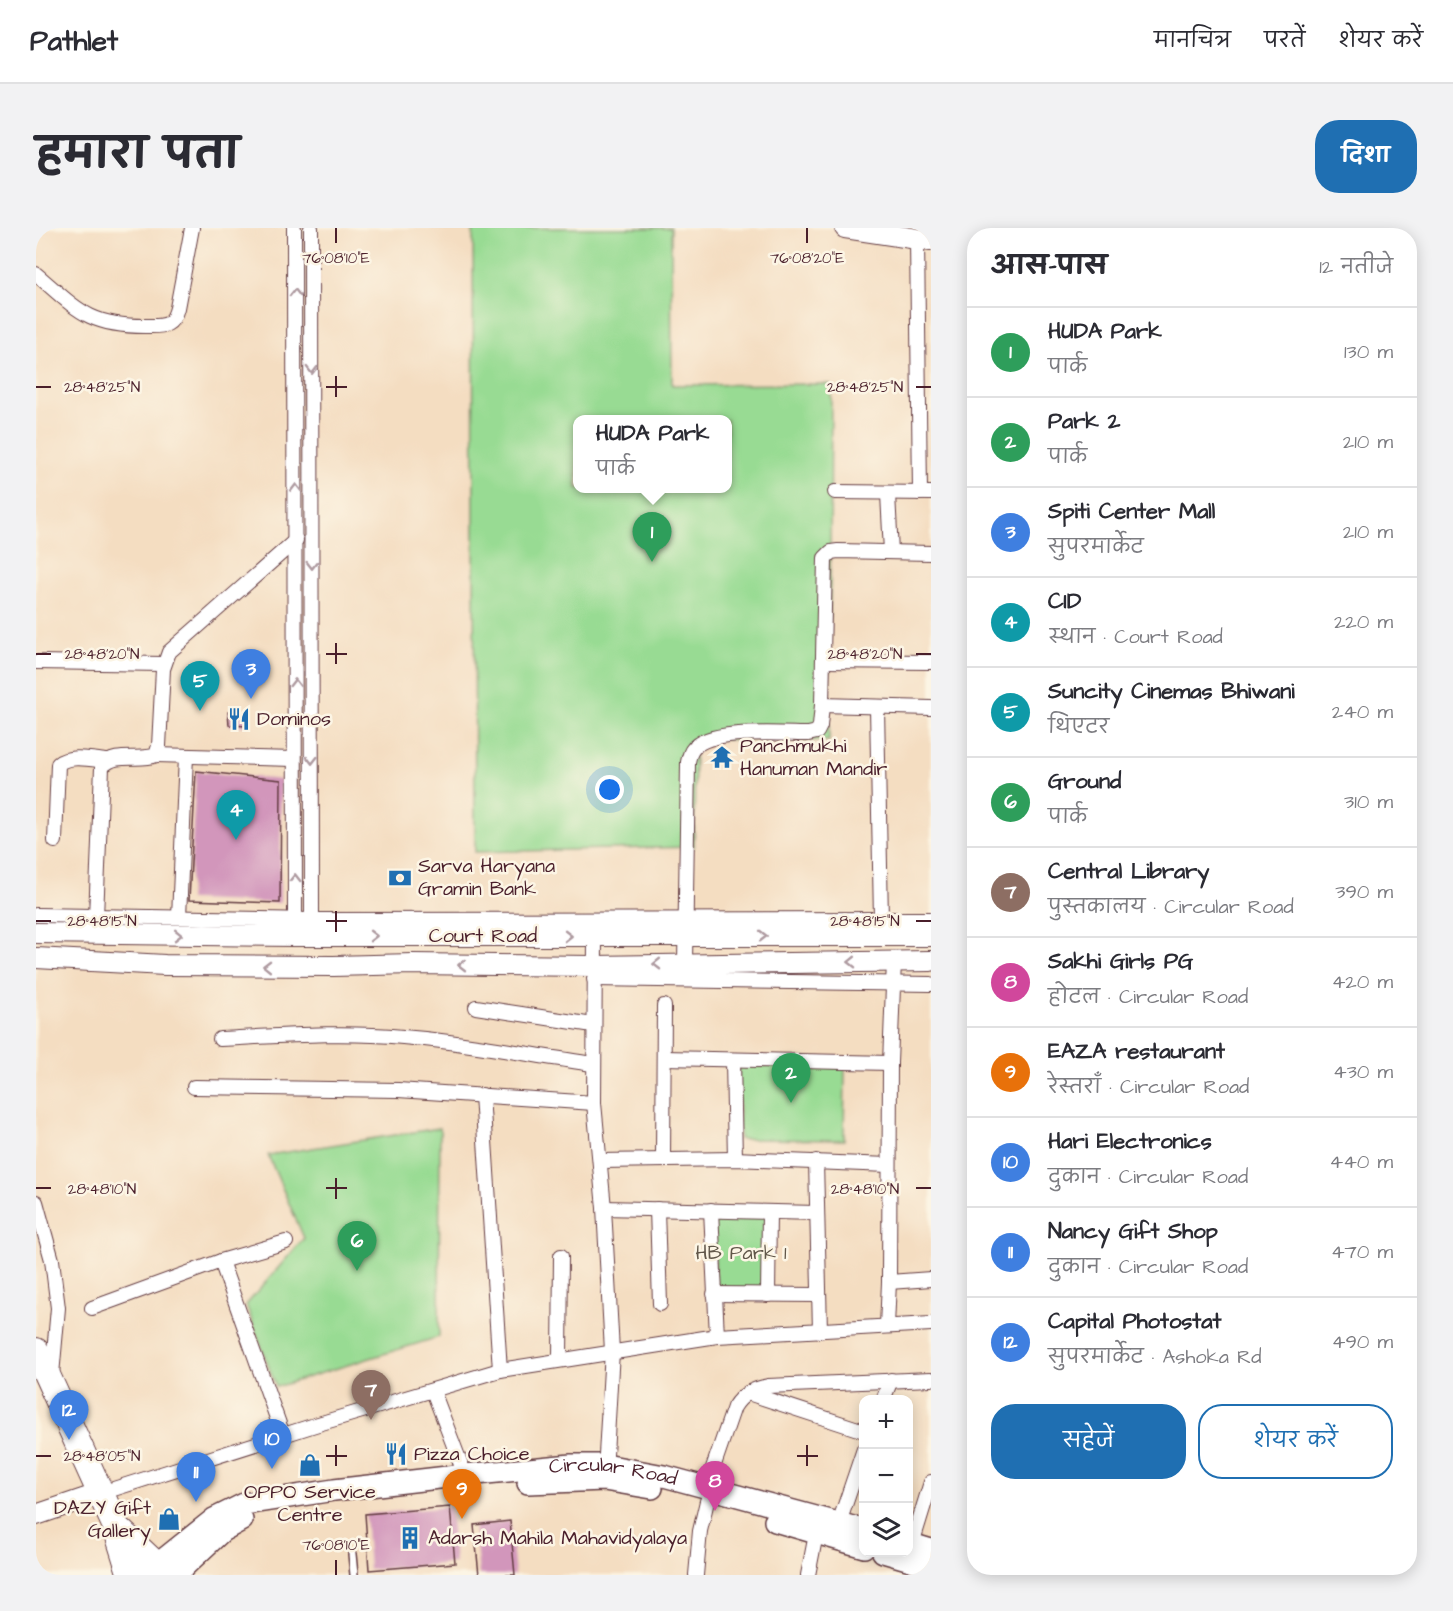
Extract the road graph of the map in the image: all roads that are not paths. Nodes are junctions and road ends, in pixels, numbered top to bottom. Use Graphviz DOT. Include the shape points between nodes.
graph roads {
  1 [pos="192,228"];
  2 [pos="294,228"];
  3 [pos="311,228"];
  4 [pos="845,228"];
  5 [pos="895,232"];
  6 [pos="924,240"];
  7 [pos="36,274"];
  8 [pos="835,492"];
  9 [pos="925,493"];
  10 [pos="888,494"];
  11 [pos="296,540"];
  12 [pos="891,552"];
  13 [pos="931,553"];
  14 [pos="823,661"];
  15 [pos="36,662"];
  16 [pos="931,662"];
  17 [pos="164,664"];
  18 [pos="822,705"];
  19 [pos="877,707"];
  20 [pos="931,708"];
  21 [pos="156,755"];
  22 [pos="186,756"];
  23 [pos="294,759"];
  24 [pos="108,761"];
  25 [pos="55,841"];
  26 [pos="36,915"];
  27 [pos="96,916"];
  28 [pos="179,917"];
  29 [pos="881,919"];
  30 [pos="931,919"];
  31 [pos="304,928"];
  32 [pos="684,928"];
  33 [pos="36,933"];
  34 [pos="595,936"];
  35 [pos="931,936"];
  36 [pos="36,958"];
  37 [pos="894,961"];
  38 [pos="931,961"];
  39 [pos="684,964"];
  40 [pos="594,973"];
  41 [pos="893,984"];
  42 [pos="931,984"];
  43 [pos="664,1006"];
  44 [pos="476,1007"];
  45 [pos="593,1025"];
  46 [pos="220,1039"];
  47 [pos="664,1058"];
  48 [pos="733,1060"];
  49 [pos="890,1063"];
  50 [pos="593,1064"];
  51 [pos="194,1087"];
  52 [pos="483,1095"];
  53 [pos="594,1103"];
  54 [pos="663,1159"];
  55 [pos="735,1159"];
  56 [pos="600,1161"];
  57 [pos="816,1161"];
  58 [pos="890,1165"];
  59 [pos="36,1202"];
  60 [pos="604,1208"];
  61 [pos="657,1209"];
  62 [pos="711,1210"];
  63 [pos="769,1212"];
  64 [pos="817,1214"];
  65 [pos="286,1242"];
  66 [pos="561,1256"];
  67 [pos="221,1261"];
  68 [pos="931,1280"];
  69 [pos="890,1282"];
  70 [pos="714,1294"];
  71 [pos="768,1295"];
  72 [pos="818,1295"];
  73 [pos="660,1304"];
  74 [pos="92,1308"];
  75 [pos="931,1324"];
  76 [pos="887,1326"];
  77 [pos="820,1331"];
  78 [pos="717,1336"];
  79 [pos="36,1351"];
  80 [pos="612,1351"];
  81 [pos="560,1359"];
  82 [pos="500,1370"];
  83 [pos="931,1379"];
  84 [pos="891,1380"];
  85 [pos="51,1383"];
  86 [pos="433,1391"];
  87 [pos="748,1393"];
  88 [pos="885,1395"];
  89 [pos="859,1429"];
  90 [pos="283,1435"];
  91 [pos="859,1464"];
  92 [pos="605,1473"];
  93 [pos="465,1475"];
  94 [pos="931,1482"];
  95 [pos="101,1493"];
  96 [pos="707,1494"];
  97 [pos="36,1515"];
  98 [pos="839,1523"];
  99 [pos="859,1529"];
  100 [pos="816,1534"];
  101 [pos="859,1546"];
  102 [pos="917,1546"];
  103 [pos="352,1554"];
  104 [pos="900,1557"];
  105 [pos="931,1566"];
  106 [pos="153,1571"];
  107 [pos="354,1575"];
  108 [pos="696,1575"];
  109 [pos="808,1575"];
  1 -- 7 [label="street" via="175,317 169,324 124,326 101,322 81,312"];
  11 -- 2 [label="street, one-way"];
  3 -- 31 [label="street, one-way"];
  4 -- 5 [label="street"];
  5 -- 6 [label="street"];
  6 -- 9 [label="street"];
  8 -- 10 [label="street"];
  9 -- 10 [label="street"];
  10 -- 12 [label="street"];
  11 -- 17 [label="street" via="173,647"];
  23 -- 11 [label="street, one-way"];
  12 -- 13 [label="street"];
  12 -- 14 [label="street" via="838,551 825,558"];
  14 -- 16 [label="street"];
  14 -- 18 [label="street"];
  15 -- 17 [label="street"];
  17 -- 21 [label="street"];
  18 -- 19 [label="street"];
  18 -- 32 [label="street" via="820,729 813,734 730,734 704,741 692,749 688,762"];
  19 -- 20 [label="street"];
  19 -- 29 [label="street"];
  21 -- 22 [label="street"];
  21 -- 24 [label="street"];
  22 -- 23 [label="street"];
  22 -- 28 [label="street"];
  31 -- 23 [label="street, one-way"];
  24 -- 25 [label="street" via="70,759 58,764"];
  24 -- 27 [label="street" via="101,771"];
  26 -- 27 [label="street"];
  27 -- 28 [label="street"];
  28 -- 31 [label="street"];
  29 -- 30 [label="street"];
  29 -- 32 [label="street"];
  31 -- 32 [label="street"];
  33 -- 31 [label="street, Court Road, one-way"];
  31 -- 34 [label="street, Court Road, one-way"];
  32 -- 34 [label="street, Court Road"];
  32 -- 35 [label="street, Court Road, one-way"];
  32 -- 39 [label="street"];
  34 -- 40 [label="street"];
  40 -- 36 [label="street, one-way" via="165,965"];
  37 -- 38 [label="street"];
  37 -- 39 [label="street, one-way"];
  37 -- 41 [label="street"];
  39 -- 40 [label="street, one-way"];
  40 -- 41 [label="street"];
  40 -- 45 [label="street"];
  41 -- 42 [label="street"];
  41 -- 49 [label="street"];
  43 -- 47 [label="street"];
  44 -- 45 [label="street"];
  45 -- 50 [label="street"];
  46 -- 50 [label="street" via="386,1035"];
  47 -- 48 [label="street"];
  47 -- 54 [label="street"];
  48 -- 49 [label="street"];
  48 -- 55 [label="street"];
  49 -- 58 [label="street"];
  50 -- 53 [label="street"];
  51 -- 52 [label="street"];
  52 -- 53 [label="street"];
  52 -- 82 [label="street"];
  53 -- 56 [label="street"];
  54 -- 55 [label="street"];
  54 -- 56 [label="street"];
  55 -- 57 [label="street"];
  56 -- 60 [label="street"];
  57 -- 58 [label="street"];
  57 -- 64 [label="street"];
  58 -- 69 [label="street"];
  59 -- 85 [label="street" via="52,1260 58,1308"];
  60 -- 61 [label="street"];
  60 -- 80 [label="street"];
  61 -- 62 [label="street"];
  61 -- 73 [label="street"];
  62 -- 63 [label="street"];
  62 -- 70 [label="street"];
  63 -- 64 [label="street"];
  63 -- 71 [label="street"];
  64 -- 72 [label="street"];
  65 -- 67 [label="street"];
  66 -- 81 [label="street"];
  67 -- 74 [label="street"];
  67 -- 90 [label="street"];
  68 -- 69 [label="street"];
  69 -- 76 [label="street"];
  70 -- 71 [label="street"];
  70 -- 78 [label="street"];
  71 -- 72 [label="street"];
  72 -- 77 [label="street"];
  75 -- 76 [label="street"];
  76 -- 77 [label="street"];
  77 -- 78 [label="street"];
  78 -- 80 [label="street"];
  79 -- 85 [label="highway"];
  80 -- 81 [label="street"];
  80 -- 92 [label="street"];
  81 -- 82 [label="street"];
  82 -- 86 [label="street"];
  83 -- 84 [label="street"];
  84 -- 87 [label="street" via="768,1386"];
  84 -- 88 [label="street"];
  85 -- 95 [label="highway"];
  86 -- 90 [label="street"];
  86 -- 93 [label="street"];
  87 -- 89 [label="street"];
  87 -- 96 [label="street" via="734,1407"];
  90 -- 95 [label="street"];
  91 -- 98 [label="street"];
  92 -- 93 [label="main road, Circular Road" via="571,1465"];
  92 -- 96 [label="main road" via="667,1490"];
  92 -- 106 [label="main road" via="268,1512 234,1523"];
  93 -- 106 [label="main road, Circular Road" via="244,1504 214,1519"];
  94 -- 102 [label="street"];
  95 -- 97 [label="street"];
  95 -- 106 [label="highway" via="116,1527"];
  96 -- 98 [label="main road"];
  96 -- 100 [label="main road"];
  96 -- 108 [label="street"];
  98 -- 99 [label="main road"];
  100 -- 101 [label="main road"];
  100 -- 109 [label="street"];
  103 -- 107 [label="lane"];
  104 -- 105 [label="main road"];
}
